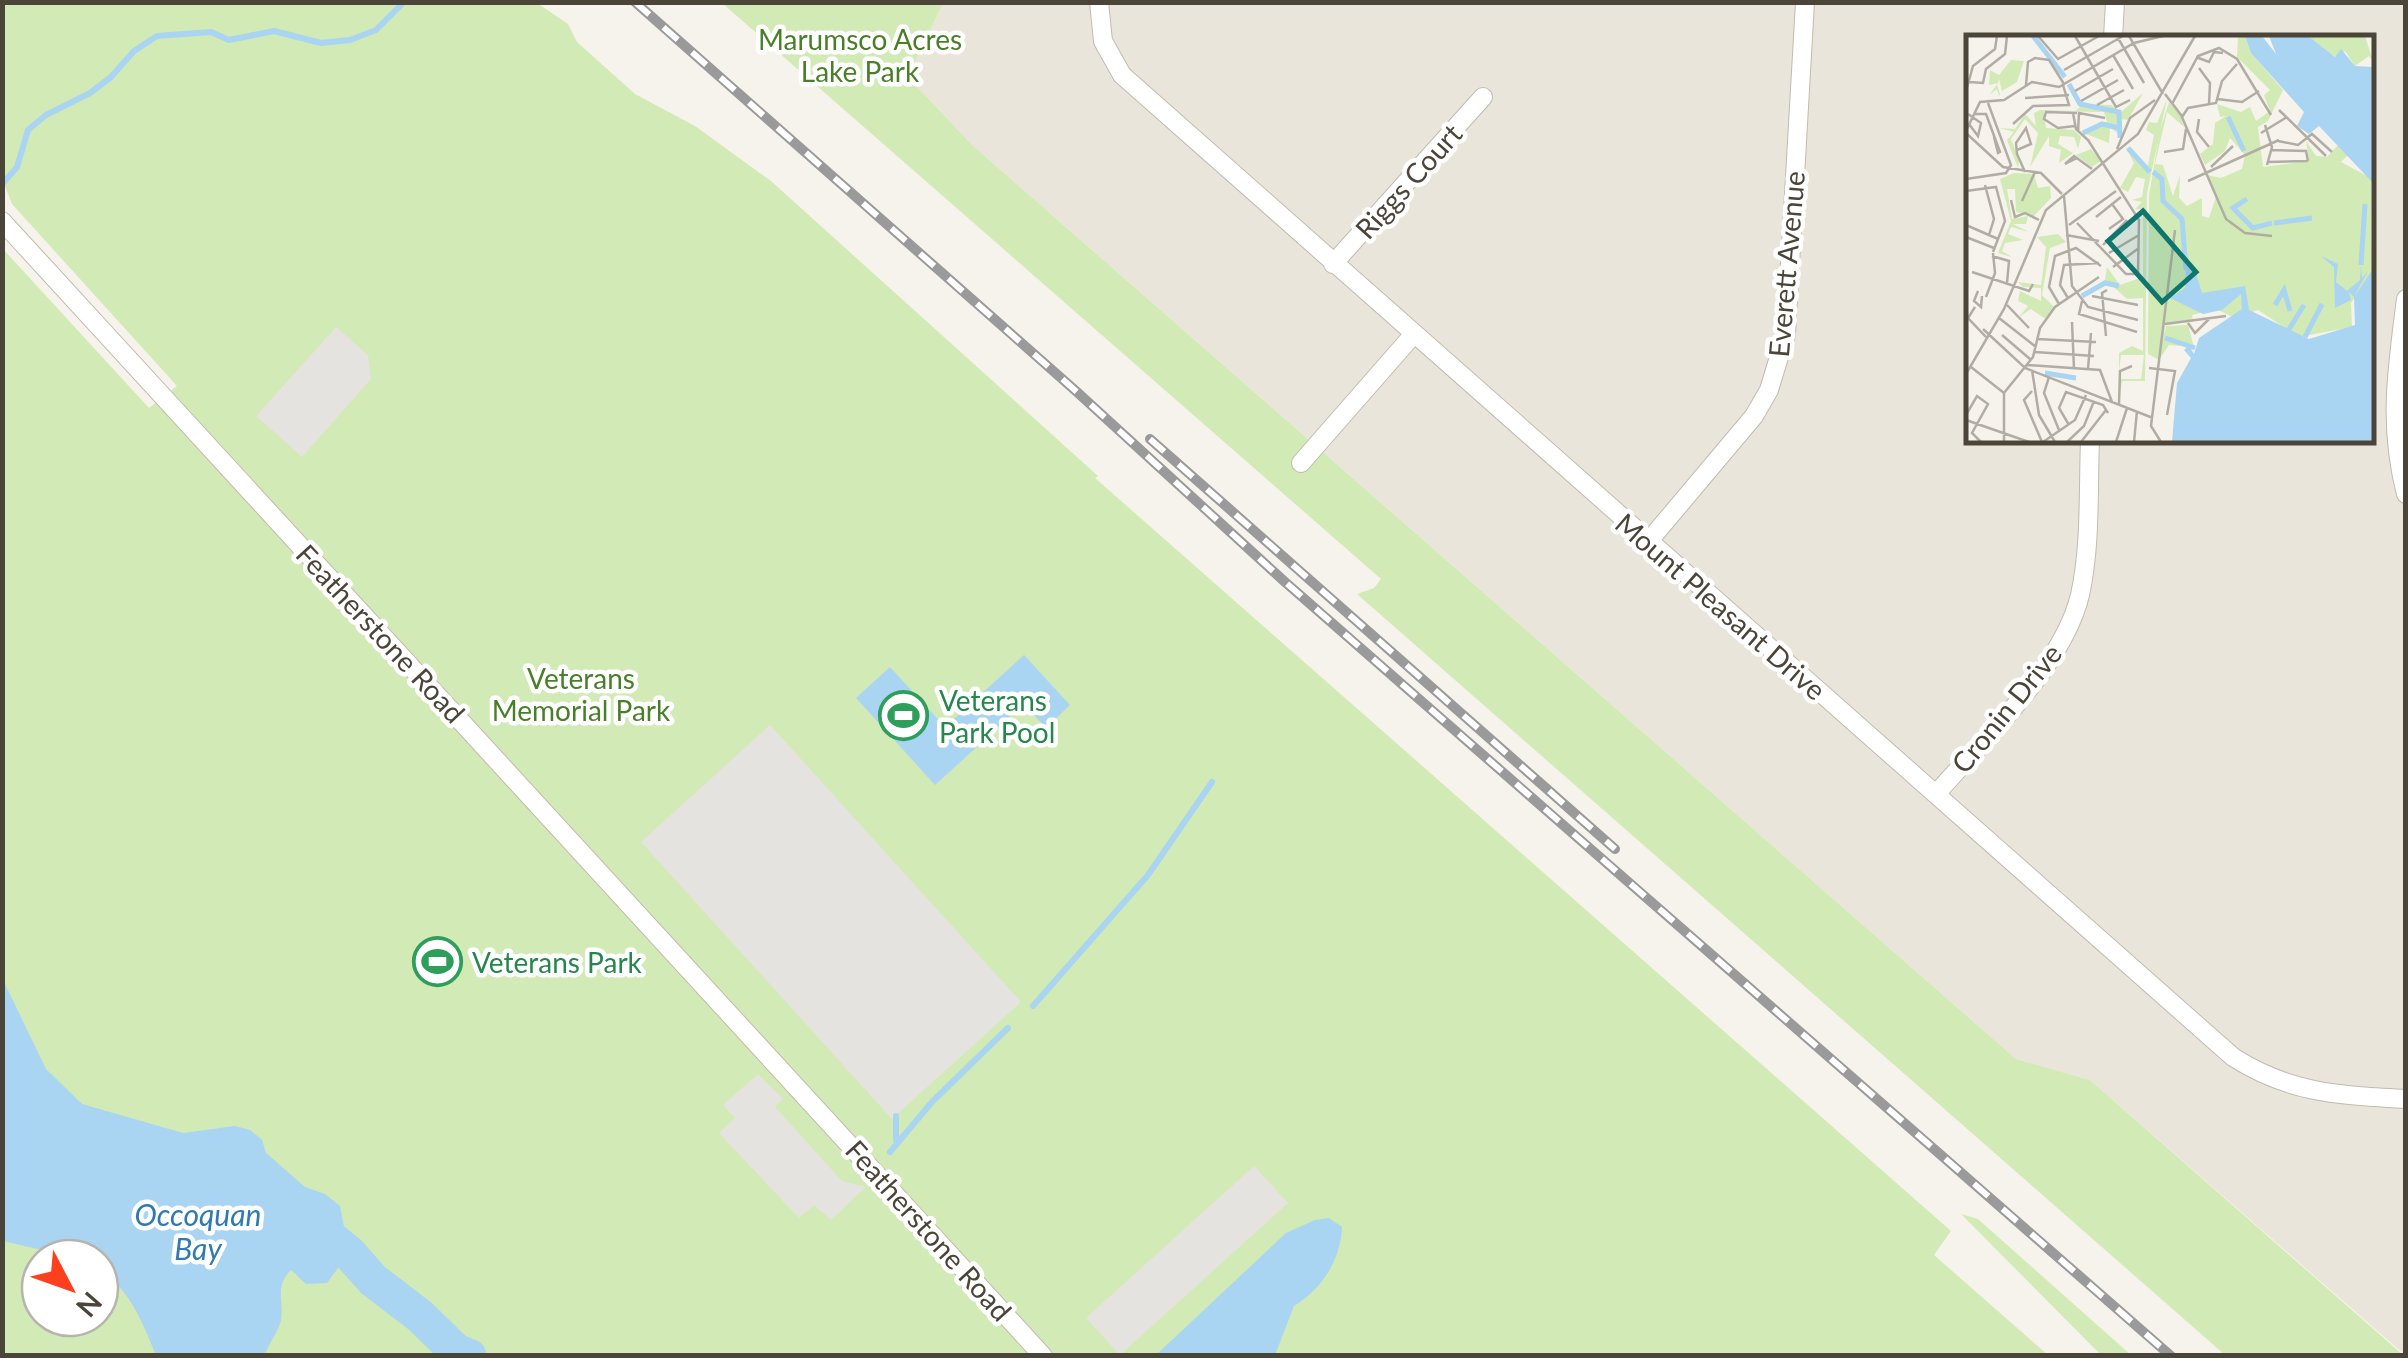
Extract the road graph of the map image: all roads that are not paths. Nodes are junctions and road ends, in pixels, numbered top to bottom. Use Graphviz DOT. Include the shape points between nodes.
graph roads {
  1 [pos="1805,2"];
  2 [pos="2115,2"];
  3 [pos="1099,10"];
  4 [pos="2113,35"];
  5 [pos="1483,98"];
  6 [pos="2,221"];
  7 [pos="1333,264"];
  8 [pos="2406,299"];
  9 [pos="1413,335"];
  10 [pos="2090,442"];
  11 [pos="1301,462"];
  12 [pos="2406,494"];
  13 [pos="1648,542"];
  14 [pos="1936,794"];
  15 [pos="2406,1100"];
  16 [pos="1043,1356"];
  1 -- 13 [label="street, Everett Avenue" via="1779,363 1754,416"];
  2 -- 4 [label="street"];
  3 -- 7 [label="street, Mount Pleasant Drive" via="1106,50 1122,76"];
  5 -- 7 [label="street, Riggs Court"];
  6 -- 16 [label="street, Featherstone Road"];
  7 -- 9 [label="street, Mount Pleasant Drive"];
  8 -- 12 [label="street" via="2393,430"];
  9 -- 11 [label="street"];
  9 -- 13 [label="street, Mount Pleasant Drive"];
  10 -- 14 [label="street, Cronin Drive" via="2084,570 2066,634"];
  13 -- 14 [label="street, Mount Pleasant Drive"];
  14 -- 15 [label="street, Mount Pleasant Drive" via="2234,1057 2316,1092"];
}
